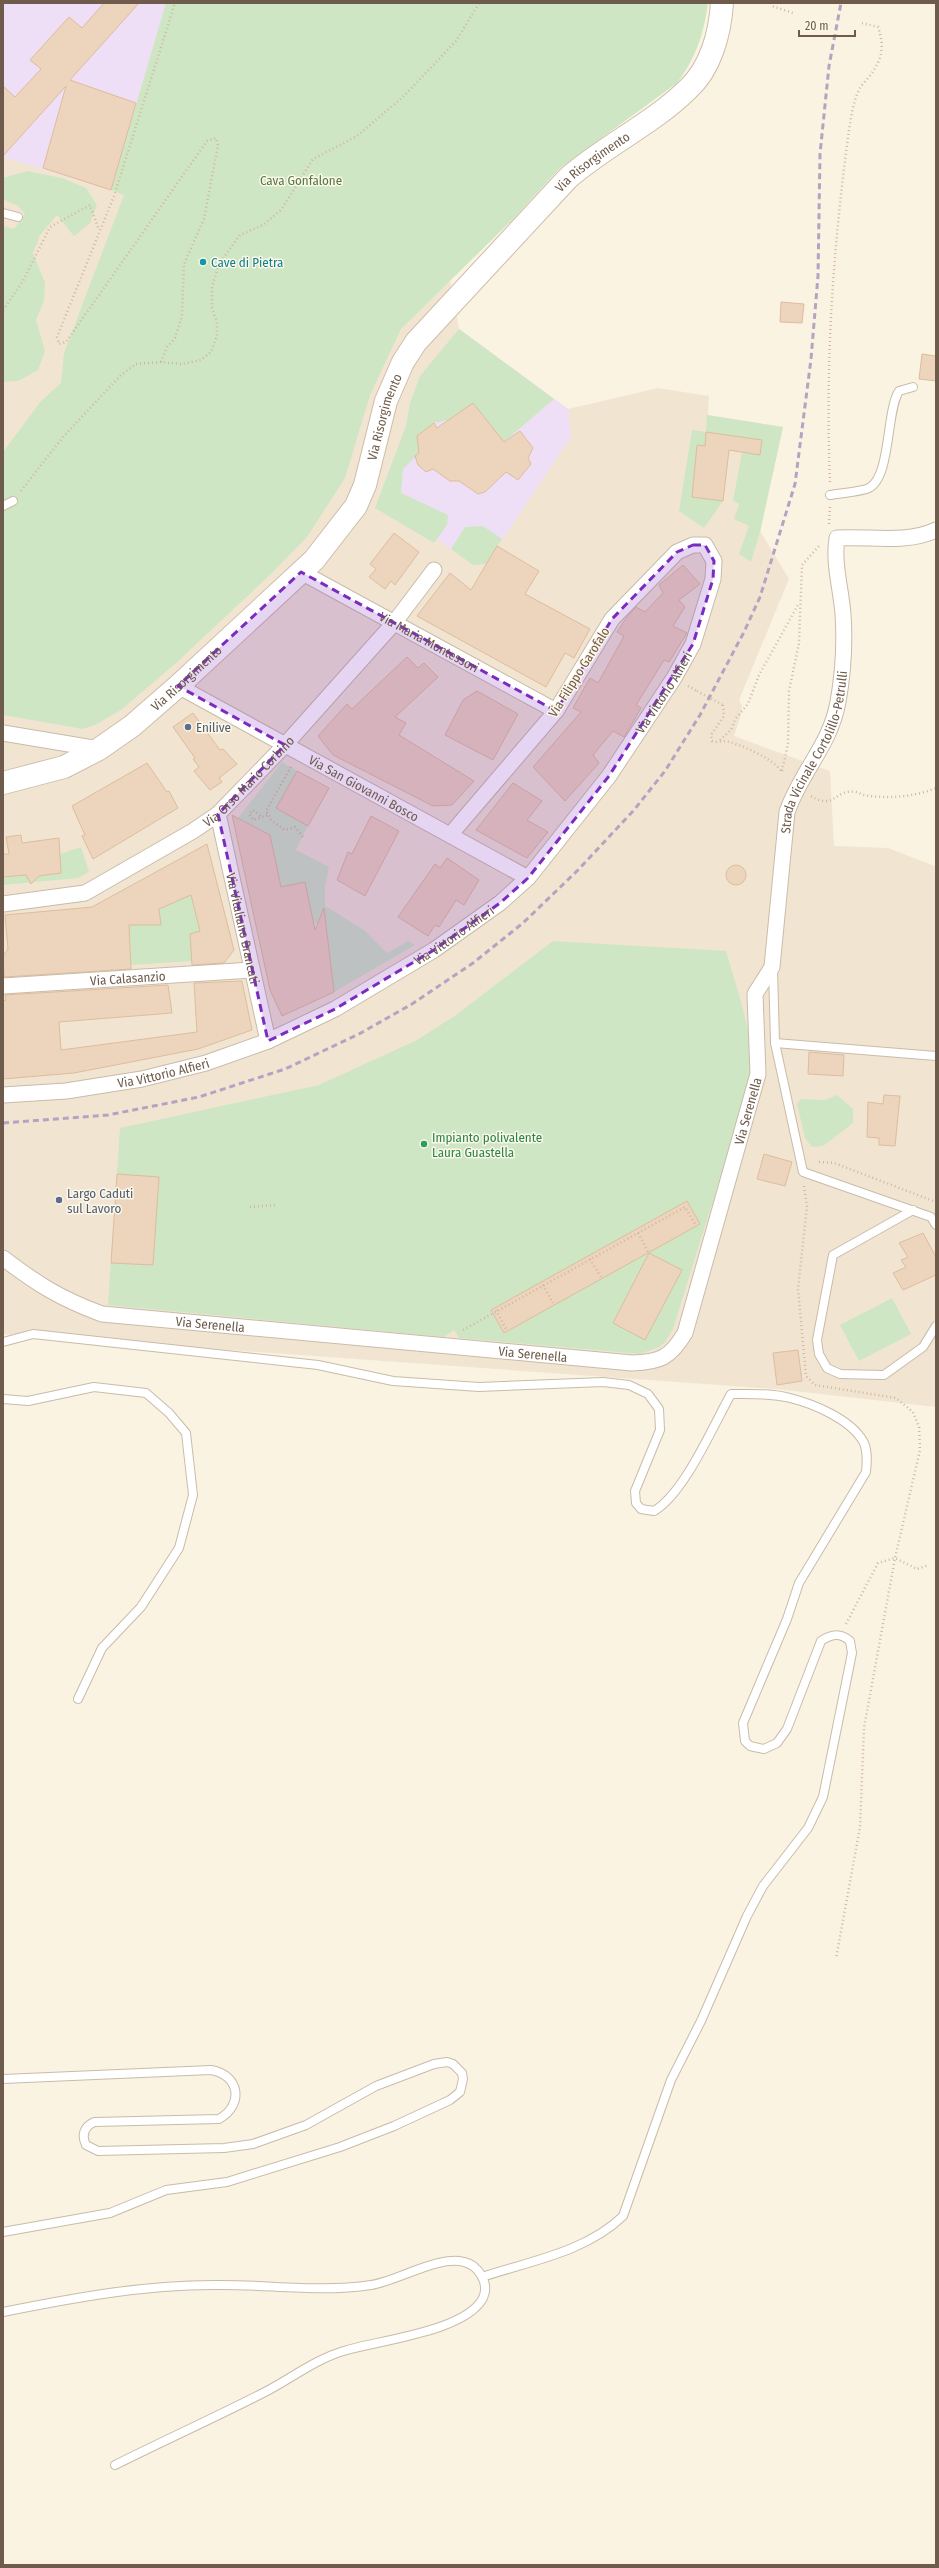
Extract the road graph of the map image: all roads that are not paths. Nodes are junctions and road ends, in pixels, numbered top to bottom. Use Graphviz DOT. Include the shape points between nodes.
graph roads {
  1 [pos="722,3"];
  2 [pos="3,213"];
  3 [pos="18,217"];
  4 [pos="913,387"];
  5 [pos="830,495"];
  6 [pos="13,501"];
  7 [pos="3,506"];
  8 [pos="936,530"];
  9 [pos="705,545"];
  10 [pos="434,570"];
  11 [pos="301,572"];
  12 [pos="394,623"];
  13 [pos="178,686"];
  14 [pos="556,711"];
  15 [pos="3,733"];
  16 [pos="285,745"];
  17 [pos="99,749"];
  18 [pos="3,783"];
  19 [pos="218,814"];
  20 [pos="450,835"];
  21 [pos="528,878"];
  22 [pos="3,904"];
  23 [pos="772,967"];
  24 [pos="252,970"];
  25 [pos="3,986"];
  26 [pos="268,1042"];
  27 [pos="775,1043"];
  28 [pos="936,1056"];
  29 [pos="3,1095"];
  30 [pos="913,1210"];
  31 [pos="936,1225"];
  32 [pos="3,1258"];
  33 [pos="3,1269"];
  34 [pos="20,1272"];
  35 [pos="936,1326"];
  36 [pos="3,1342"];
  37 [pos="3,1399"];
  38 [pos="78,1699"];
  39 [pos="3,2079"];
  40 [pos="3,2232"];
  41 [pos="482,2277"];
  42 [pos="3,2312"];
  43 [pos="115,2465"];
  1 -- 11 [label="main road, Via Risorgimento" via="710,56 689,89 592,156 568,178 416,342 393,380 365,485 356,506 314,560"];
  2 -- 3 [label="lane"];
  4 -- 5 [label="lane" via="899,391 896,396 892,423 887,436 884,469 878,480 869,488"];
  6 -- 7 [label="lane"];
  8 -- 23 [label="street, Strada Vicinale Cortolillo-Petrulli" via="926,535 902,538 837,538 835,553 843,614 844,646 838,702 826,742 795,790 787,812"];
  9 -- 14 [label="street, Via Filippo Garofalo" via="693,545 677,552 612,619"];
  9 -- 21 [label="street, Via Vittorio Alfieri" via="714,561 713,579 693,644 664,694 609,776"];
  10 -- 12 [label="street, Via Orso Mario Corbino"];
  11 -- 12 [label="street, Via Maria Montessori"];
  11 -- 13 [label="main road, Via Risorgimento"];
  12 -- 14 [label="street, Via Maria Montessori"];
  12 -- 16 [label="street, Via Orso Mario Corbino"];
  13 -- 16 [label="street, Via San Giovanni Bosco"];
  13 -- 17 [label="main road, Via Risorgimento" via="132,726"];
  14 -- 20 [label="street, Via Filippo Garofalo"];
  15 -- 17 [label="street"];
  16 -- 19 [label="street, Via Orso Mario Corbino"];
  16 -- 20 [label="street, Via San Giovanni Bosco"];
  17 -- 18 [label="main road, Via Risorgimento" via="64,767"];
  19 -- 22 [label="street, Via Orso Mario Corbino" via="193,831 85,892"];
  19 -- 24 [label="street, Via Vitaliano Brancati"];
  20 -- 21 [label="street, Via San Giovanni Bosco"];
  21 -- 26 [label="street, Via Vittorio Alfieri" via="500,903 434,950 335,1009"];
  23 -- 27 [label="lane"];
  23 -- 34 [label="street, Via Serenella" via="755,994 758,1074 685,1334 677,1347 666,1357 650,1362 632,1363 102,1314 65,1300"];
  24 -- 25 [label="street, Via Calasanzio"];
  24 -- 26 [label="street, Via Vitaliano Brancati"];
  26 -- 29 [label="street, Via Vittorio Alfieri" via="206,1064 142,1079 66,1091"];
  27 -- 28 [label="lane"];
  27 -- 30 [label="lane" via="802,1172"];
  30 -- 31 [label="lane" via="931,1217"];
  30 -- 35 [label="lane" via="833,1255 817,1340 819,1354 827,1368 840,1374 884,1375 923,1347"];
  32 -- 34 [label="street, Via Serenella"];
  33 -- 34 [label="lane"];
  36 -- 41 [label="lane" via="33,1334 318,1365 393,1381 479,1387 603,1382 629,1385 648,1394 659,1409 660,1430 635,1491 636,1502 641,1509 654,1512 666,1504 683,1481 731,1394 763,1394 790,1398 817,1408 849,1425 864,1442 866,1472 799,1583 787,1619 743,1723 745,1741 750,1746 757,1749 770,1747 783,1736 817,1649 827,1637 840,1635 850,1641 852,1653 823,1797 808,1828 763,1886 747,1916 701,2021 671,2080 623,2216 610,2229 587,2243"];
  37 -- 38 [label="lane" via="28,1401 94,1387 146,1393 186,1432 193,1495 180,1548 141,1607 102,1648"];
  39 -- 40 [label="lane" via="211,2070 225,2075 234,2087 235,2102 231,2109 218,2119 94,2122 86,2128 83,2137 86,2145 98,2151 224,2148 253,2144 306,2125 376,2086 434,2064 453,2064 462,2073 463,2079 460,2092 450,2100 340,2147 227,2182 166,2190 103,2215"];
  41 -- 42 [label="lane" via="476,2268 456,2260 443,2262 392,2282 349,2288 213,2285 160,2287 84,2296"];
  41 -- 43 [label="lane" via="483,2297 476,2306 440,2327 345,2350 325,2358 266,2392"];
}
